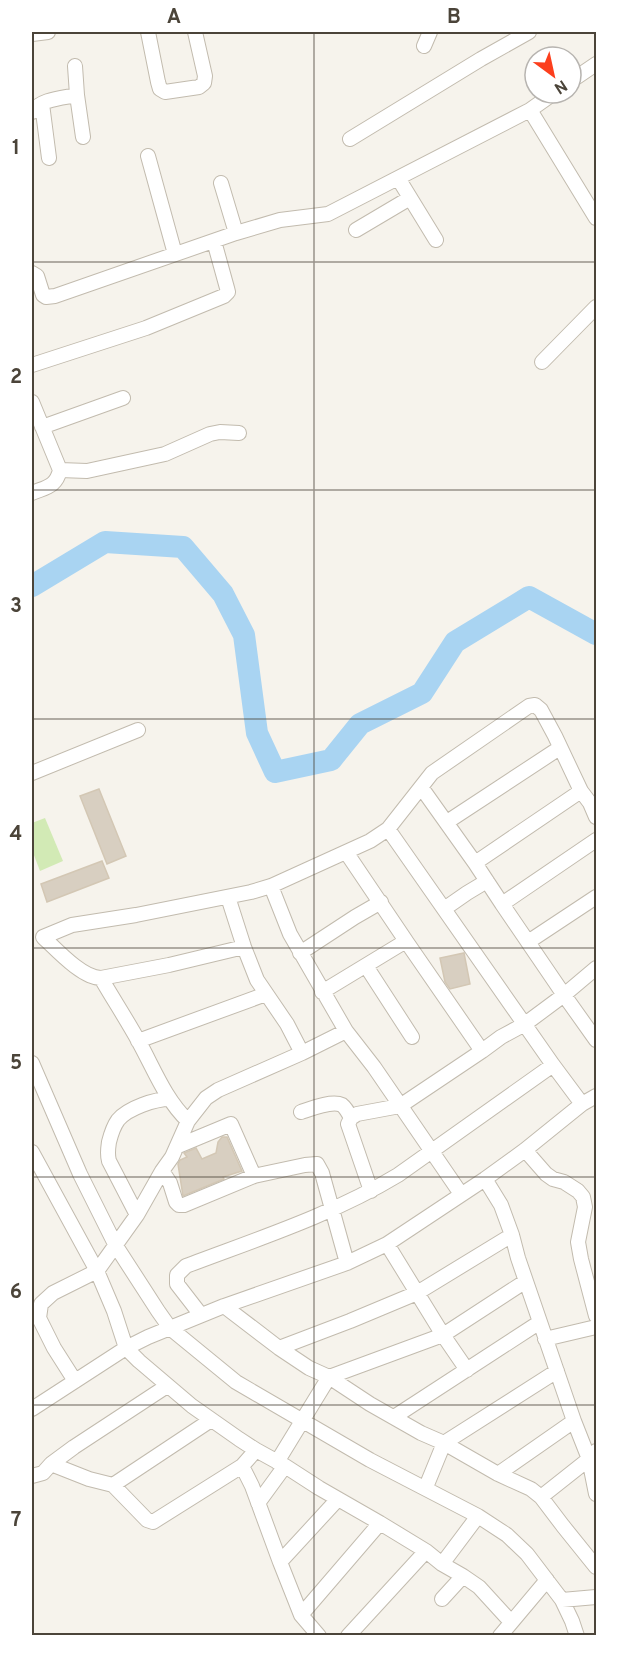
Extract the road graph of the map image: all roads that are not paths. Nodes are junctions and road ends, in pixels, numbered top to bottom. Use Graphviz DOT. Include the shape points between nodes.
graph roads {
  1 [pos="48,32"];
  2 [pos="148,32"];
  3 [pos="195,32"];
  4 [pos="430,32"];
  5 [pos="529,32"];
  6 [pos="32,34"];
  7 [pos="424,46"];
  8 [pos="597,64"];
  9 [pos="75,66"];
  10 [pos="583,73"];
  11 [pos="77,95"];
  12 [pos="537,105"];
  13 [pos="37,108"];
  14 [pos="530,110"];
  15 [pos="83,137"];
  16 [pos="350,139"];
  17 [pos="148,156"];
  18 [pos="49,158"];
  19 [pos="398,178"];
  20 [pos="221,183"];
  21 [pos="410,198"];
  22 [pos="597,218"];
  23 [pos="356,230"];
  24 [pos="236,233"];
  25 [pos="435,240"];
  26 [pos="214,241"];
  27 [pos="175,254"];
  28 [pos="32,273"];
  29 [pos="597,307"];
  30 [pos="542,362"];
  31 [pos="32,365"];
  32 [pos="123,398"];
  33 [pos="32,402"];
  34 [pos="42,428"];
  35 [pos="239,433"];
  36 [pos="60,470"];
  37 [pos="32,493"];
  38 [pos="138,730"];
  39 [pos="561,750"];
  40 [pos="32,772"];
  41 [pos="421,787"];
  42 [pos="581,791"];
  43 [pos="593,801"];
  44 [pos="597,817"];
  45 [pos="447,822"];
  46 [pos="388,829"];
  47 [pos="597,840"];
  48 [pos="346,852"];
  49 [pos="475,863"];
  50 [pos="487,881"];
  51 [pos="271,886"];
  52 [pos="228,897"];
  53 [pos="597,897"];
  54 [pos="381,902"];
  55 [pos="502,904"];
  56 [pos="444,909"];
  57 [pos="37,939"];
  58 [pos="406,941"];
  59 [pos="528,942"];
  60 [pos="244,947"];
  61 [pos="300,953"];
  62 [pos="366,966"];
  63 [pos="597,968"];
  64 [pos="101,978"];
  65 [pos="322,992"];
  66 [pos="266,994"];
  67 [pos="564,995"];
  68 [pos="525,1024"];
  69 [pos="346,1031"];
  70 [pos="412,1037"];
  71 [pos="597,1040"];
  72 [pos="138,1041"];
  73 [pos="482,1051"];
  74 [pos="302,1053"];
  75 [pos="32,1063"];
  76 [pos="553,1065"];
  77 [pos="597,1096"];
  78 [pos="170,1099"];
  79 [pos="582,1104"];
  80 [pos="400,1106"];
  81 [pos="301,1112"];
  82 [pos="351,1118"];
  83 [pos="188,1121"];
  84 [pos="177,1146"];
  85 [pos="525,1150"];
  86 [pos="431,1151"];
  87 [pos="32,1152"];
  88 [pos="162,1170"];
  89 [pos="254,1176"];
  90 [pos="484,1179"];
  91 [pos="371,1191"];
  92 [pos="461,1194"];
  93 [pos="331,1209"];
  94 [pos="137,1215"];
  95 [pos="512,1235"];
  96 [pos="387,1244"];
  97 [pos="116,1246"];
  98 [pos="347,1263"];
  99 [pos="97,1271"];
  100 [pos="526,1281"];
  101 [pos="417,1293"];
  102 [pos="224,1306"];
  103 [pos="201,1315"];
  104 [pos="597,1316"];
  105 [pos="540,1322"];
  106 [pos="597,1327"];
  107 [pos="170,1328"];
  108 [pos="443,1335"];
  109 [pos="545,1339"];
  110 [pos="126,1348"];
  111 [pos="279,1348"];
  112 [pos="467,1370"];
  113 [pos="557,1371"];
  114 [pos="329,1377"];
  115 [pos="75,1382"];
  116 [pos="167,1386"];
  117 [pos="32,1409"];
  118 [pos="394,1418"];
  119 [pos="211,1420"];
  120 [pos="302,1421"];
  121 [pos="574,1421"];
  122 [pos="444,1443"];
  123 [pos="256,1450"];
  124 [pos="593,1455"];
  125 [pos="51,1464"];
  126 [pos="281,1464"];
  127 [pos="242,1466"];
  128 [pos="498,1474"];
  129 [pos="32,1476"];
  130 [pos="113,1485"];
  131 [pos="426,1487"];
  132 [pos="597,1494"];
  133 [pos="541,1497"];
  134 [pos="338,1499"];
  135 [pos="258,1503"];
  136 [pos="478,1516"];
  137 [pos="380,1523"];
  138 [pos="426,1551"];
  139 [pos="280,1562"];
  140 [pos="442,1564"];
  141 [pos="597,1567"];
  142 [pos="463,1576"];
  143 [pos="547,1580"];
  144 [pos="597,1597"];
  145 [pos="442,1599"];
  146 [pos="562,1600"];
  147 [pos="301,1615"];
  148 [pos="511,1622"];
  149 [pos="318,1635"];
  150 [pos="348,1635"];
  151 [pos="500,1635"];
  152 [pos="577,1635"];
  1 -- 6 [label="street"];
  2 -- 3 [label="street" via="158,82 165,92 204,83"];
  4 -- 7 [label="street"];
  5 -- 16 [label="street"];
  8 -- 10 [label="street"];
  9 -- 11 [label="street"];
  11 -- 13 [label="street"];
  11 -- 15 [label="street"];
  12 -- 14 [label="street"];
  13 -- 18 [label="street"];
  14 -- 19 [label="street"];
  14 -- 22 [label="street"];
  17 -- 27 [label="street"];
  19 -- 21 [label="street"];
  19 -- 24 [label="street" via="328,214 280,220"];
  20 -- 24 [label="street"];
  21 -- 23 [label="street"];
  21 -- 25 [label="street"];
  24 -- 26 [label="street"];
  26 -- 27 [label="street"];
  26 -- 31 [label="street" via="228,292 224,296 146,328"];
  27 -- 28 [label="street" via="50,297 43,296 37,276"];
  29 -- 30 [label="street"];
  32 -- 34 [label="street"];
  33 -- 34 [label="street"];
  34 -- 36 [label="street"];
  35 -- 36 [label="street" via="210,434 165,454 87,471"];
  36 -- 37 [label="street" via="52,485"];
  38 -- 40 [label="street"];
  39 -- 41 [label="street" via="541,710 536,705 529,706 432,773"];
  39 -- 42 [label="street"];
  39 -- 45 [label="street"];
  41 -- 45 [label="street"];
  41 -- 46 [label="street"];
  42 -- 43 [label="street"];
  42 -- 49 [label="street"];
  43 -- 44 [label="street"];
  45 -- 49 [label="street"];
  46 -- 48 [label="street"];
  46 -- 56 [label="street"];
  47 -- 55 [label="street"];
  48 -- 51 [label="street"];
  48 -- 54 [label="street"];
  49 -- 50 [label="street"];
  50 -- 55 [label="street"];
  50 -- 56 [label="street"];
  51 -- 52 [label="street"];
  51 -- 61 [label="street"];
  52 -- 57 [label="street" via="72,925"];
  52 -- 60 [label="street"];
  53 -- 59 [label="street"];
  54 -- 58 [label="street"];
  54 -- 61 [label="street"];
  55 -- 59 [label="street"];
  56 -- 68 [label="street"];
  57 -- 64 [label="street" via="95,978"];
  58 -- 62 [label="street"];
  58 -- 73 [label="street"];
  59 -- 67 [label="street"];
  60 -- 64 [label="street"];
  60 -- 66 [label="street"];
  61 -- 65 [label="street"];
  62 -- 65 [label="street"];
  62 -- 70 [label="street"];
  63 -- 67 [label="street"];
  64 -- 72 [label="street"];
  65 -- 69 [label="street"];
  66 -- 72 [label="street"];
  66 -- 74 [label="street"];
  67 -- 68 [label="street"];
  67 -- 71 [label="street"];
  68 -- 73 [label="street"];
  68 -- 76 [label="street"];
  69 -- 74 [label="street"];
  69 -- 80 [label="street"];
  72 -- 78 [label="street"];
  73 -- 80 [label="street"];
  74 -- 83 [label="street" via="218,1090 206,1098"];
  75 -- 97 [label="street"];
  76 -- 79 [label="street"];
  76 -- 86 [label="street"];
  77 -- 79 [label="street"];
  78 -- 83 [label="street"];
  78 -- 94 [label="street" via="150,1102 123,1115 111,1132 109,1161"];
  79 -- 85 [label="street"];
  80 -- 82 [label="street"];
  80 -- 86 [label="street"];
  81 -- 82 [label="street" via="336,1104 342,1105"];
  82 -- 91 [label="street" via="348,1124"];
  83 -- 84 [label="street"];
  84 -- 88 [label="street"];
  84 -- 89 [label="street" via="231,1124"];
  85 -- 90 [label="street"];
  85 -- 104 [label="street" via="546,1174 584,1197 578,1242"];
  86 -- 91 [label="street"];
  86 -- 92 [label="street"];
  87 -- 99 [label="street"];
  88 -- 89 [label="street" via="179,1205"];
  88 -- 94 [label="street"];
  89 -- 93 [label="street" via="317,1164"];
  90 -- 92 [label="street"];
  90 -- 95 [label="street" via="501,1205"];
  91 -- 93 [label="street"];
  92 -- 96 [label="street"];
  93 -- 98 [label="street"];
  93 -- 103 [label="street" via="180,1270 177,1284"];
  94 -- 97 [label="street"];
  95 -- 100 [label="street"];
  95 -- 101 [label="street"];
  96 -- 98 [label="street"];
  96 -- 101 [label="street"];
  97 -- 99 [label="street"];
  97 -- 107 [label="street"];
  98 -- 102 [label="street"];
  99 -- 110 [label="street"];
  99 -- 115 [label="street" via="53,1293 41,1304 39,1318"];
  100 -- 105 [label="street"];
  100 -- 108 [label="street"];
  101 -- 108 [label="street"];
  101 -- 111 [label="street"];
  102 -- 103 [label="street"];
  102 -- 111 [label="street"];
  103 -- 107 [label="street"];
  105 -- 109 [label="street"];
  105 -- 112 [label="street"];
  106 -- 109 [label="street"];
  107 -- 110 [label="street"];
  107 -- 120 [label="street" via="236,1382"];
  108 -- 112 [label="street"];
  108 -- 114 [label="street"];
  109 -- 113 [label="street"];
  110 -- 115 [label="street"];
  110 -- 116 [label="street"];
  111 -- 114 [label="street"];
  112 -- 118 [label="street"];
  113 -- 121 [label="street"];
  113 -- 122 [label="street"];
  114 -- 118 [label="street"];
  114 -- 120 [label="street"];
  115 -- 117 [label="street"];
  116 -- 119 [label="street"];
  116 -- 125 [label="street"];
  118 -- 122 [label="street"];
  119 -- 123 [label="street"];
  119 -- 130 [label="street"];
  120 -- 126 [label="street"];
  120 -- 131 [label="street"];
  121 -- 124 [label="street"];
  121 -- 128 [label="street"];
  122 -- 128 [label="street"];
  122 -- 131 [label="street"];
  123 -- 126 [label="street"];
  123 -- 127 [label="street"];
  124 -- 132 [label="street"];
  124 -- 133 [label="street"];
  125 -- 129 [label="street" via="43,1473"];
  125 -- 130 [label="street"];
  126 -- 134 [label="street"];
  126 -- 135 [label="street"];
  127 -- 130 [label="street" via="153,1522"];
  127 -- 135 [label="street"];
  128 -- 133 [label="street"];
  131 -- 136 [label="street"];
  133 -- 141 [label="street"];
  134 -- 137 [label="street"];
  134 -- 139 [label="street"];
  135 -- 139 [label="street"];
  136 -- 140 [label="street"];
  136 -- 143 [label="street" via="507,1535"];
  137 -- 138 [label="street"];
  137 -- 147 [label="street"];
  138 -- 140 [label="street"];
  138 -- 150 [label="street"];
  139 -- 147 [label="street"];
  140 -- 142 [label="street"];
  142 -- 145 [label="street"];
  142 -- 148 [label="street" via="479,1587"];
  143 -- 146 [label="street"];
  143 -- 148 [label="street"];
  144 -- 146 [label="street"];
  146 -- 152 [label="street"];
  147 -- 149 [label="street"];
  148 -- 151 [label="street"];
}
